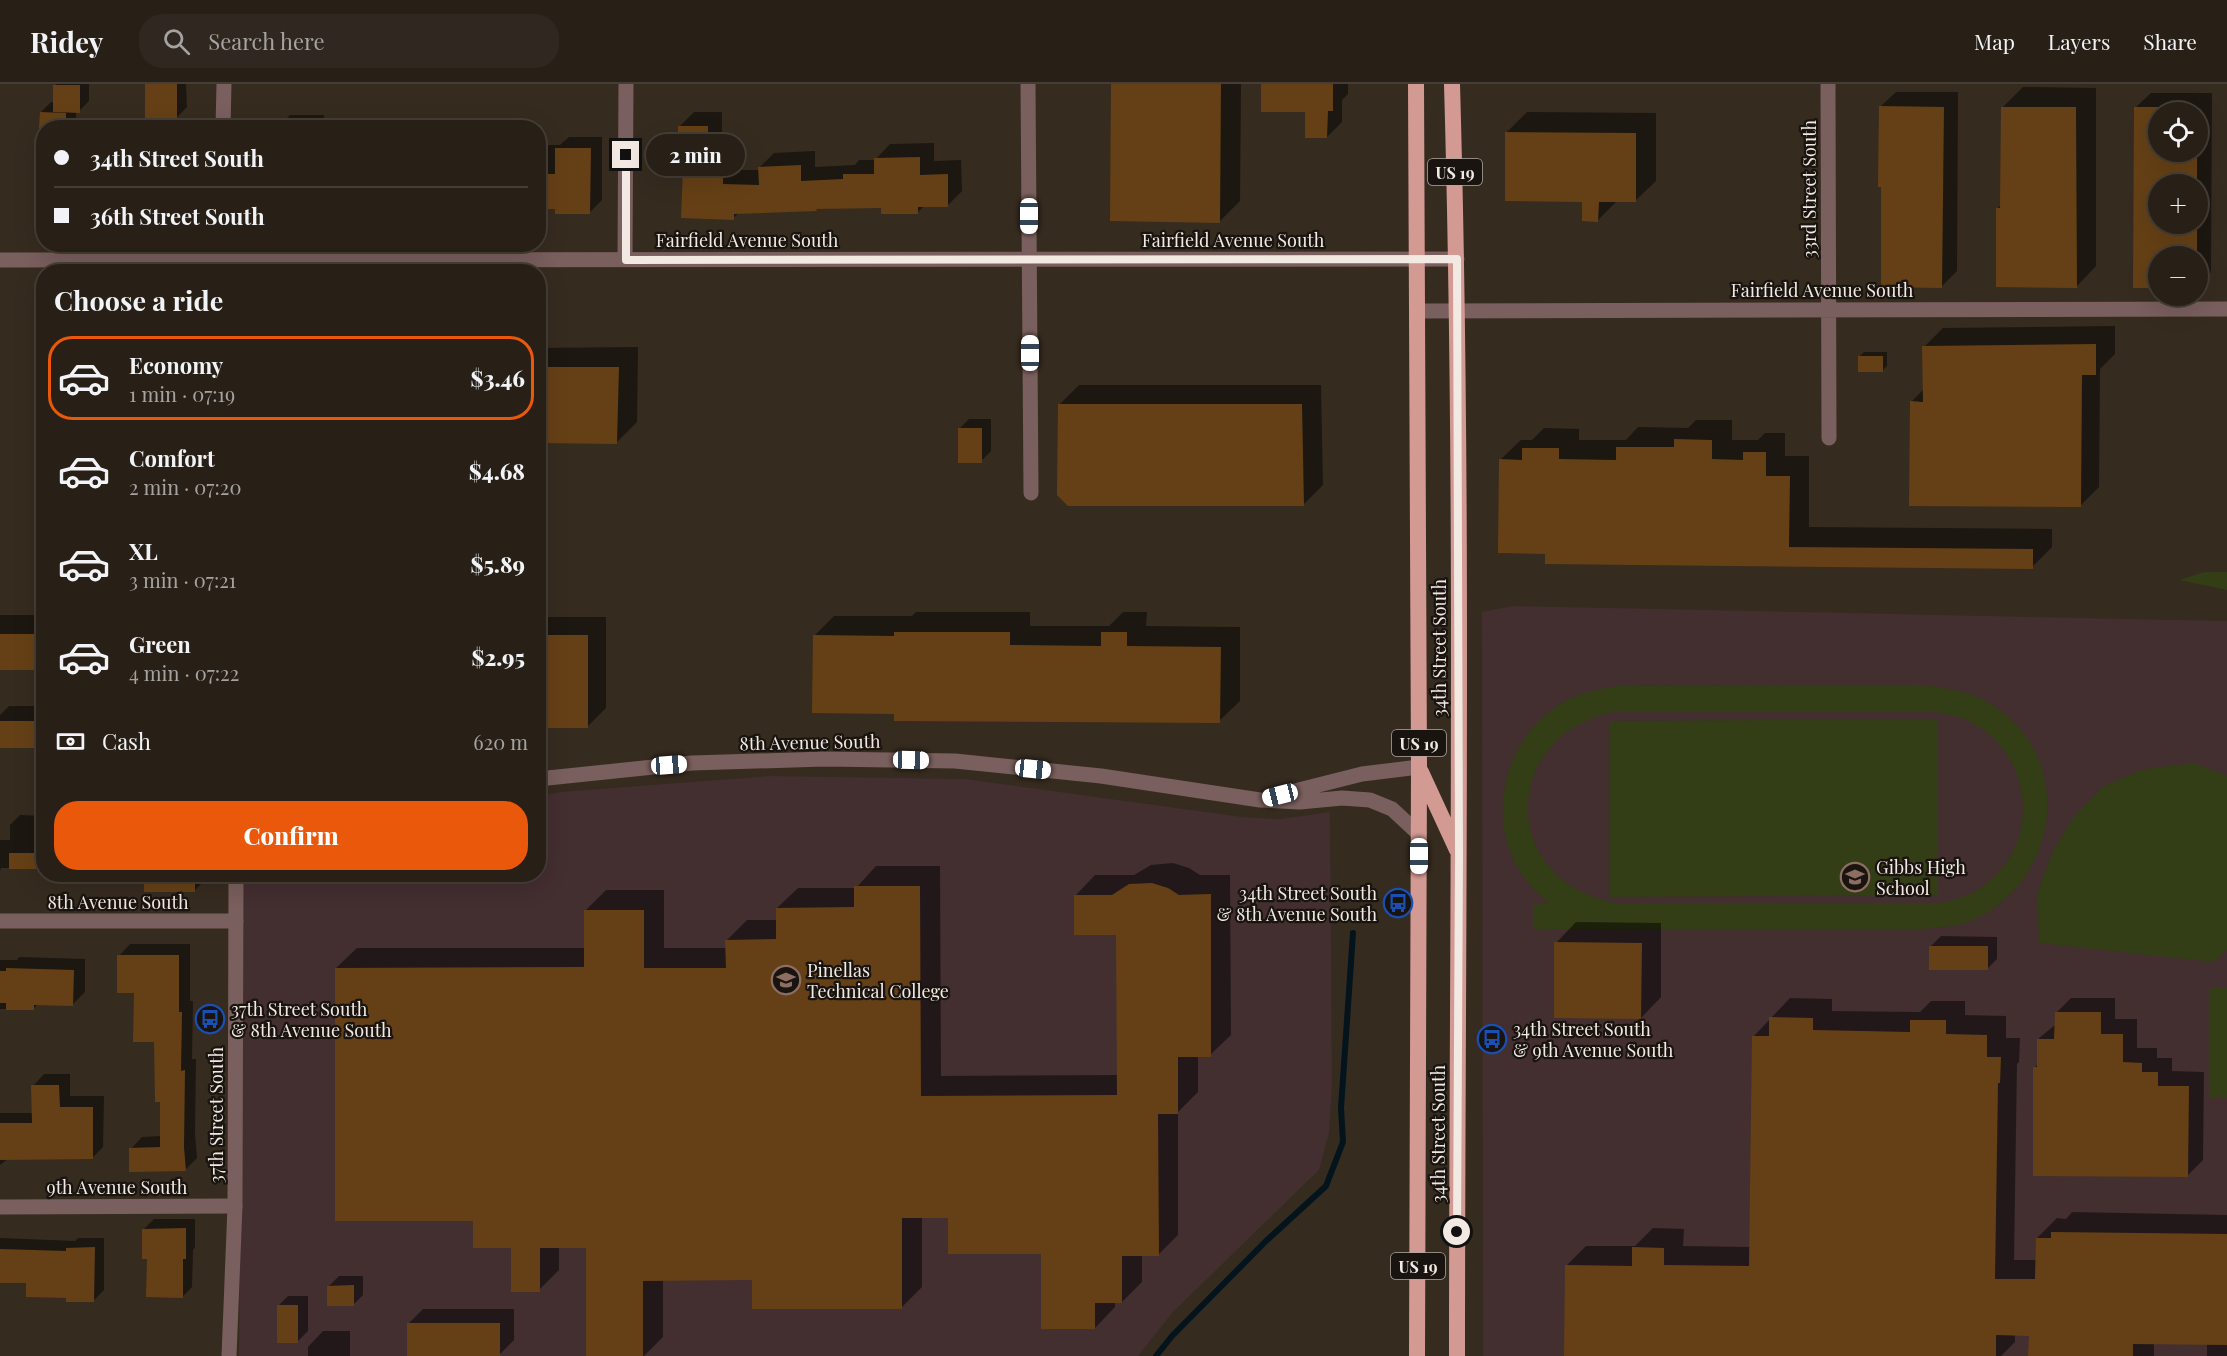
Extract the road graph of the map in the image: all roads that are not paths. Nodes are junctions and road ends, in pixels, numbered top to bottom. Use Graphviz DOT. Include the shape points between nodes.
graph roads {
  1 [pos="224,84"];
  2 [pos="626,84"];
  3 [pos="1028,84"];
  4 [pos="1416,84"];
  5 [pos="1452,84"];
  6 [pos="1828,84"];
  7 [pos="223,120"];
  8 [pos="222,259"];
  9 [pos="1029,259"];
  10 [pos="1418,259"];
  11 [pos="1457,259"];
  12 [pos="0,260"];
  13 [pos="626,260"];
  14 [pos="1829,309"];
  15 [pos="2227,309"];
  16 [pos="1418,312"];
  17 [pos="1457,312"];
  18 [pos="1829,438"];
  19 [pos="1031,493"];
  20 [pos="1419,767"];
  21 [pos="546,778"];
  22 [pos="1260,800"];
  23 [pos="1419,834"];
  24 [pos="1459,853"];
  25 [pos="236,882"];
  26 [pos="0,921"];
  27 [pos="236,921"];
  28 [pos="235,1206"];
  29 [pos="0,1207"];
  30 [pos="229,1356"];
  31 [pos="1418,1356"];
  32 [pos="1457,1356"];
  1 -- 7 [label="street"];
  2 -- 13 [label="street"];
  3 -- 9 [label="street"];
  4 -- 10 [label="highway, 34th Street South / US 19"];
  5 -- 11 [label="highway, 34th Street South / US 19"];
  6 -- 14 [label="street, 33rd Street South"];
  8 -- 12 [label="street, Fairfield Avenue South"];
  8 -- 13 [label="street, Fairfield Avenue South"];
  9 -- 10 [label="street, Fairfield Avenue South"];
  9 -- 13 [label="street, Fairfield Avenue South"];
  9 -- 19 [label="street"];
  10 -- 11 [label="street, Fairfield Avenue South"];
  10 -- 16 [label="highway, 34th Street South / US 19"];
  11 -- 17 [label="highway, 34th Street South / US 19"];
  14 -- 15 [label="street, Fairfield Avenue South"];
  14 -- 17 [label="street, Fairfield Avenue South"];
  14 -- 18 [label="street, 33rd Street South"];
  16 -- 17 [label="street, Fairfield Avenue South"];
  16 -- 20 [label="highway, 34th Street South / US 19"];
  17 -- 24 [label="highway, 34th Street South / US 19"];
  20 -- 22 [label="street, 8th Avenue South" via="1362,774"];
  20 -- 23 [label="highway, 34th Street South / US 19"];
  20 -- 24 [label="highway"];
  21 -- 22 [label="street, 8th Avenue South" via="692,764 825,759 955,761 1101,776"];
  22 -- 23 [label="street, 8th Avenue South" via="1370,800 1392,809"];
  23 -- 31 [label="highway, 34th Street South / US 19"];
  24 -- 32 [label="highway, 34th Street South / US 19"];
  25 -- 27 [label="street, 37th Street South"];
  26 -- 27 [label="street, 8th Avenue South"];
  27 -- 28 [label="street, 37th Street South"];
  28 -- 29 [label="street, 9th Avenue South"];
  28 -- 30 [label="street, 37th Street South"];
}
